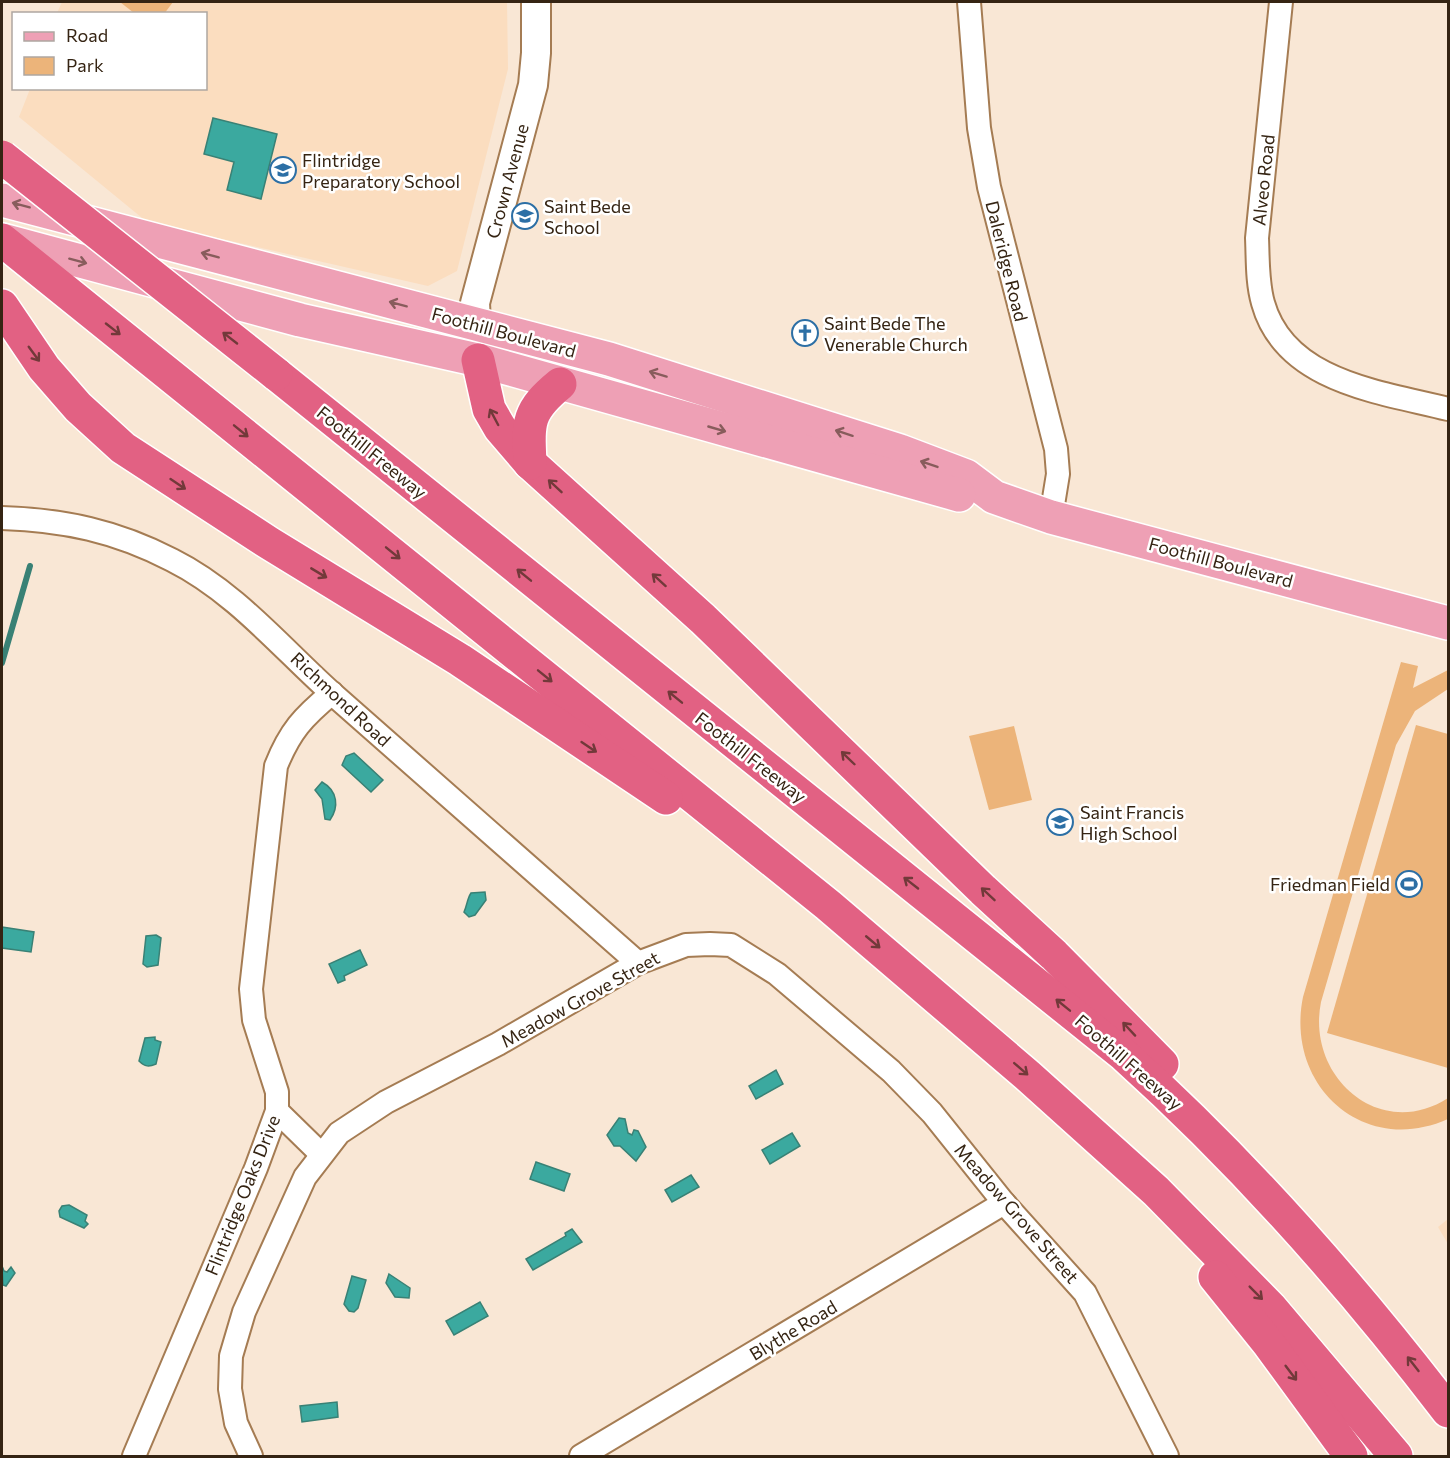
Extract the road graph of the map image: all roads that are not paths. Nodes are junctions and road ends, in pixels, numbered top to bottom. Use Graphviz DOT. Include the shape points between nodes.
graph roads {
  1 [pos="536,2"];
  2 [pos="969,2"];
  3 [pos="1281,2"];
  4 [pos="2,157"];
  5 [pos="2,200"];
  6 [pos="2,240"];
  7 [pos="2,306"];
  8 [pos="475,324"];
  9 [pos="478,360"];
  10 [pos="560,384"];
  11 [pos="1449,409"];
  12 [pos="530,463"];
  13 [pos="994,496"];
  14 [pos="1052,517"];
  15 [pos="2,518"];
  16 [pos="1449,623"];
  17 [pos="332,693"];
  18 [pos="828,905"];
  19 [pos="638,963"];
  20 [pos="277,1111"];
  21 [pos="321,1154"];
  22 [pos="1156,1191"];
  23 [pos="1275,1202"];
  24 [pos="1005,1203"];
  25 [pos="1449,1411"];
  26 [pos="134,1456"];
  27 [pos="251,1456"];
  28 [pos="581,1456"];
  29 [pos="1167,1456"];
  30 [pos="1351,1456"];
  31 [pos="1396,1456"];
  1 -- 8 [label="street, Crown Avenue" via="533,85 475,303"];
  2 -- 14 [label="street, Daleridge Road" via="988,187 1056,449 1058,474"];
  3 -- 11 [label="street, Alveo Road" via="1257,238 1258,276 1270,321 1290,350 1311,366 1338,379"];
  23 -- 4 [label="highway, Foothill Freeway, one-way, bridge" via="1194,1118 1124,1055"];
  8 -- 5 [label="main road, Foothill Boulevard, one-way"];
  6 -- 9 [label="main road, Foothill Boulevard, one-way" via="300,320"];
  6 -- 18 [label="highway, one-way"];
  7 -- 18 [label="highway, one-way" via="64,392 123,447 460,660"];
  8 -- 9 [label="street, Crown Avenue"];
  13 -- 8 [label="main road, Foothill Boulevard, one-way" via="966,476 900,451 609,359"];
  9 -- 10 [label="main road, Foothill Boulevard"];
  12 -- 9 [label="highway, one-way" via="489,409"];
  10 -- 12 [label="highway" via="540,400 532,417"];
  10 -- 13 [label="main road, Foothill Boulevard, one-way" via="891,478 961,496"];
  23 -- 12 [label="highway, one-way" via="1172,1074 1120,1019 703,619"];
  13 -- 14 [label="main road, Foothill Boulevard"];
  14 -- 16 [label="main road, Foothill Boulevard"];
  15 -- 17 [label="street, Richmond Road" via="52,520 89,527 173,560 260,624"];
  17 -- 19 [label="street, Richmond Road"];
  17 -- 20 [label="street, Flintridge Oaks Drive" via="300,720 286,740 276,766 251,989 256,1029 277,1092"];
  18 -- 22 [label="highway, one-way"];
  19 -- 21 [label="street, Meadow Grove Street" via="498,1044 386,1102 339,1133"];
  19 -- 24 [label="street, Meadow Grove Street" via="686,945 732,945 751,957 833,1019 891,1071 932,1113"];
  20 -- 21 [label="street"];
  20 -- 26 [label="street, Flintridge Oaks Drive"];
  21 -- 27 [label="street, Meadow Grove Street" via="305,1177 249,1302 231,1356 230,1389 236,1423"];
  22 -- 30 [label="highway, one-way" via="1222,1288 1269,1344"];
  22 -- 31 [label="highway, one-way" via="1270,1307"];
  25 -- 23 [label="highway, Foothill Freeway, one-way"];
  24 -- 28 [label="street, Blythe Road"];
  24 -- 29 [label="street, Meadow Grove Street" via="1086,1293"];
}
